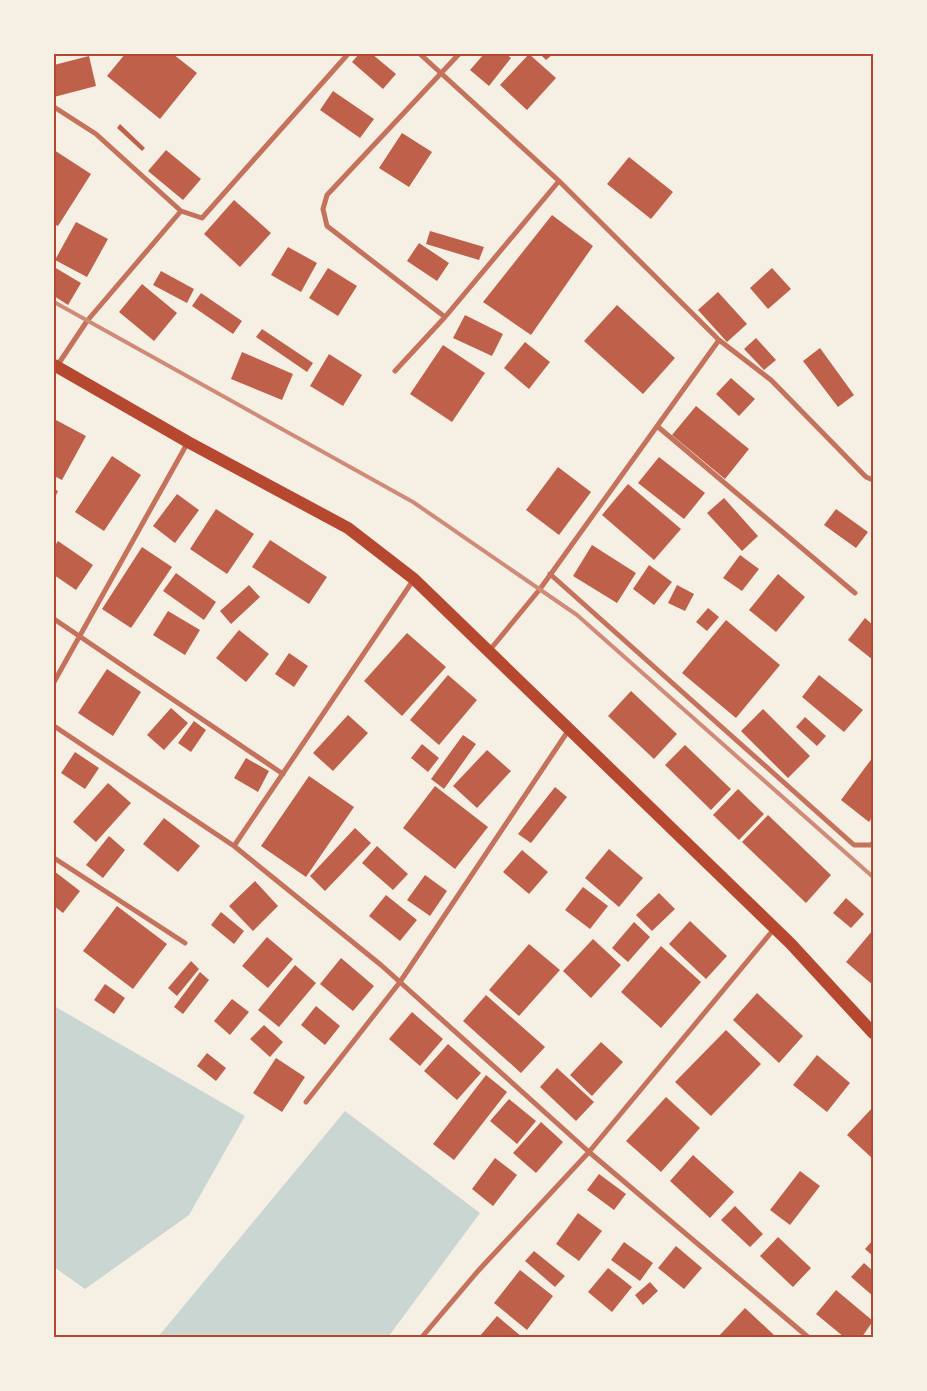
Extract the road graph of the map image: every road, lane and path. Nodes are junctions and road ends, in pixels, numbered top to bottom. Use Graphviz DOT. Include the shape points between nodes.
graph roads {
  1 [pos="348,54"];
  2 [pos="420,54"];
  3 [pos="459,54"];
  4 [pos="440,74"];
  5 [pos="54,107"];
  6 [pos="559,181"];
  7 [pos="181,211"];
  8 [pos="445,317"];
  9 [pos="719,340"];
  10 [pos="55,365"];
  11 [pos="395,370"];
  12 [pos="657,426"];
  13 [pos="188,442"];
  14 [pos="873,480"];
  15 [pos="550,574"];
  16 [pos="414,579"];
  17 [pos="854,593"];
  18 [pos="54,619"];
  19 [pos="80,635"];
  20 [pos="488,651"];
  21 [pos="54,682"];
  22 [pos="54,726"];
  23 [pos="569,729"];
  24 [pos="283,774"];
  25 [pos="873,843"];
  26 [pos="234,846"];
  27 [pos="54,858"];
  28 [pos="774,928"];
  29 [pos="185,943"];
  30 [pos="400,982"];
  31 [pos="873,1033"];
  32 [pos="306,1102"];
  33 [pos="589,1152"];
  34 [pos="422,1337"];
  35 [pos="808,1337"];
  1 -- 7 [label="street" via="202,218"];
  2 -- 4 [label="street"];
  3 -- 4 [label="street"];
  4 -- 6 [label="street"];
  4 -- 8 [label="street" via="327,195 323,209 327,226"];
  5 -- 7 [label="street" via="96,134"];
  6 -- 8 [label="street"];
  6 -- 9 [label="street"];
  7 -- 10 [label="street" via="87,320"];
  8 -- 11 [label="street"];
  9 -- 12 [label="street"];
  9 -- 14 [label="street" via="771,380 866,477"];
  10 -- 13 [label="main road"];
  12 -- 15 [label="street"];
  12 -- 17 [label="street"];
  13 -- 16 [label="main road" via="348,528"];
  13 -- 19 [label="street"];
  15 -- 20 [label="street"];
  15 -- 25 [label="street" via="854,845"];
  16 -- 20 [label="main road"];
  16 -- 24 [label="street"];
  18 -- 19 [label="street"];
  19 -- 21 [label="street"];
  19 -- 24 [label="street"];
  20 -- 23 [label="main road"];
  22 -- 26 [label="street"];
  23 -- 28 [label="main road"];
  23 -- 30 [label="street"];
  24 -- 26 [label="street"];
  26 -- 30 [label="street"];
  27 -- 29 [label="street"];
  28 -- 31 [label="main road"];
  28 -- 33 [label="street"];
  30 -- 32 [label="street"];
  30 -- 33 [label="street"];
  33 -- 34 [label="street" via="478,1271"];
  33 -- 35 [label="street"];
}
